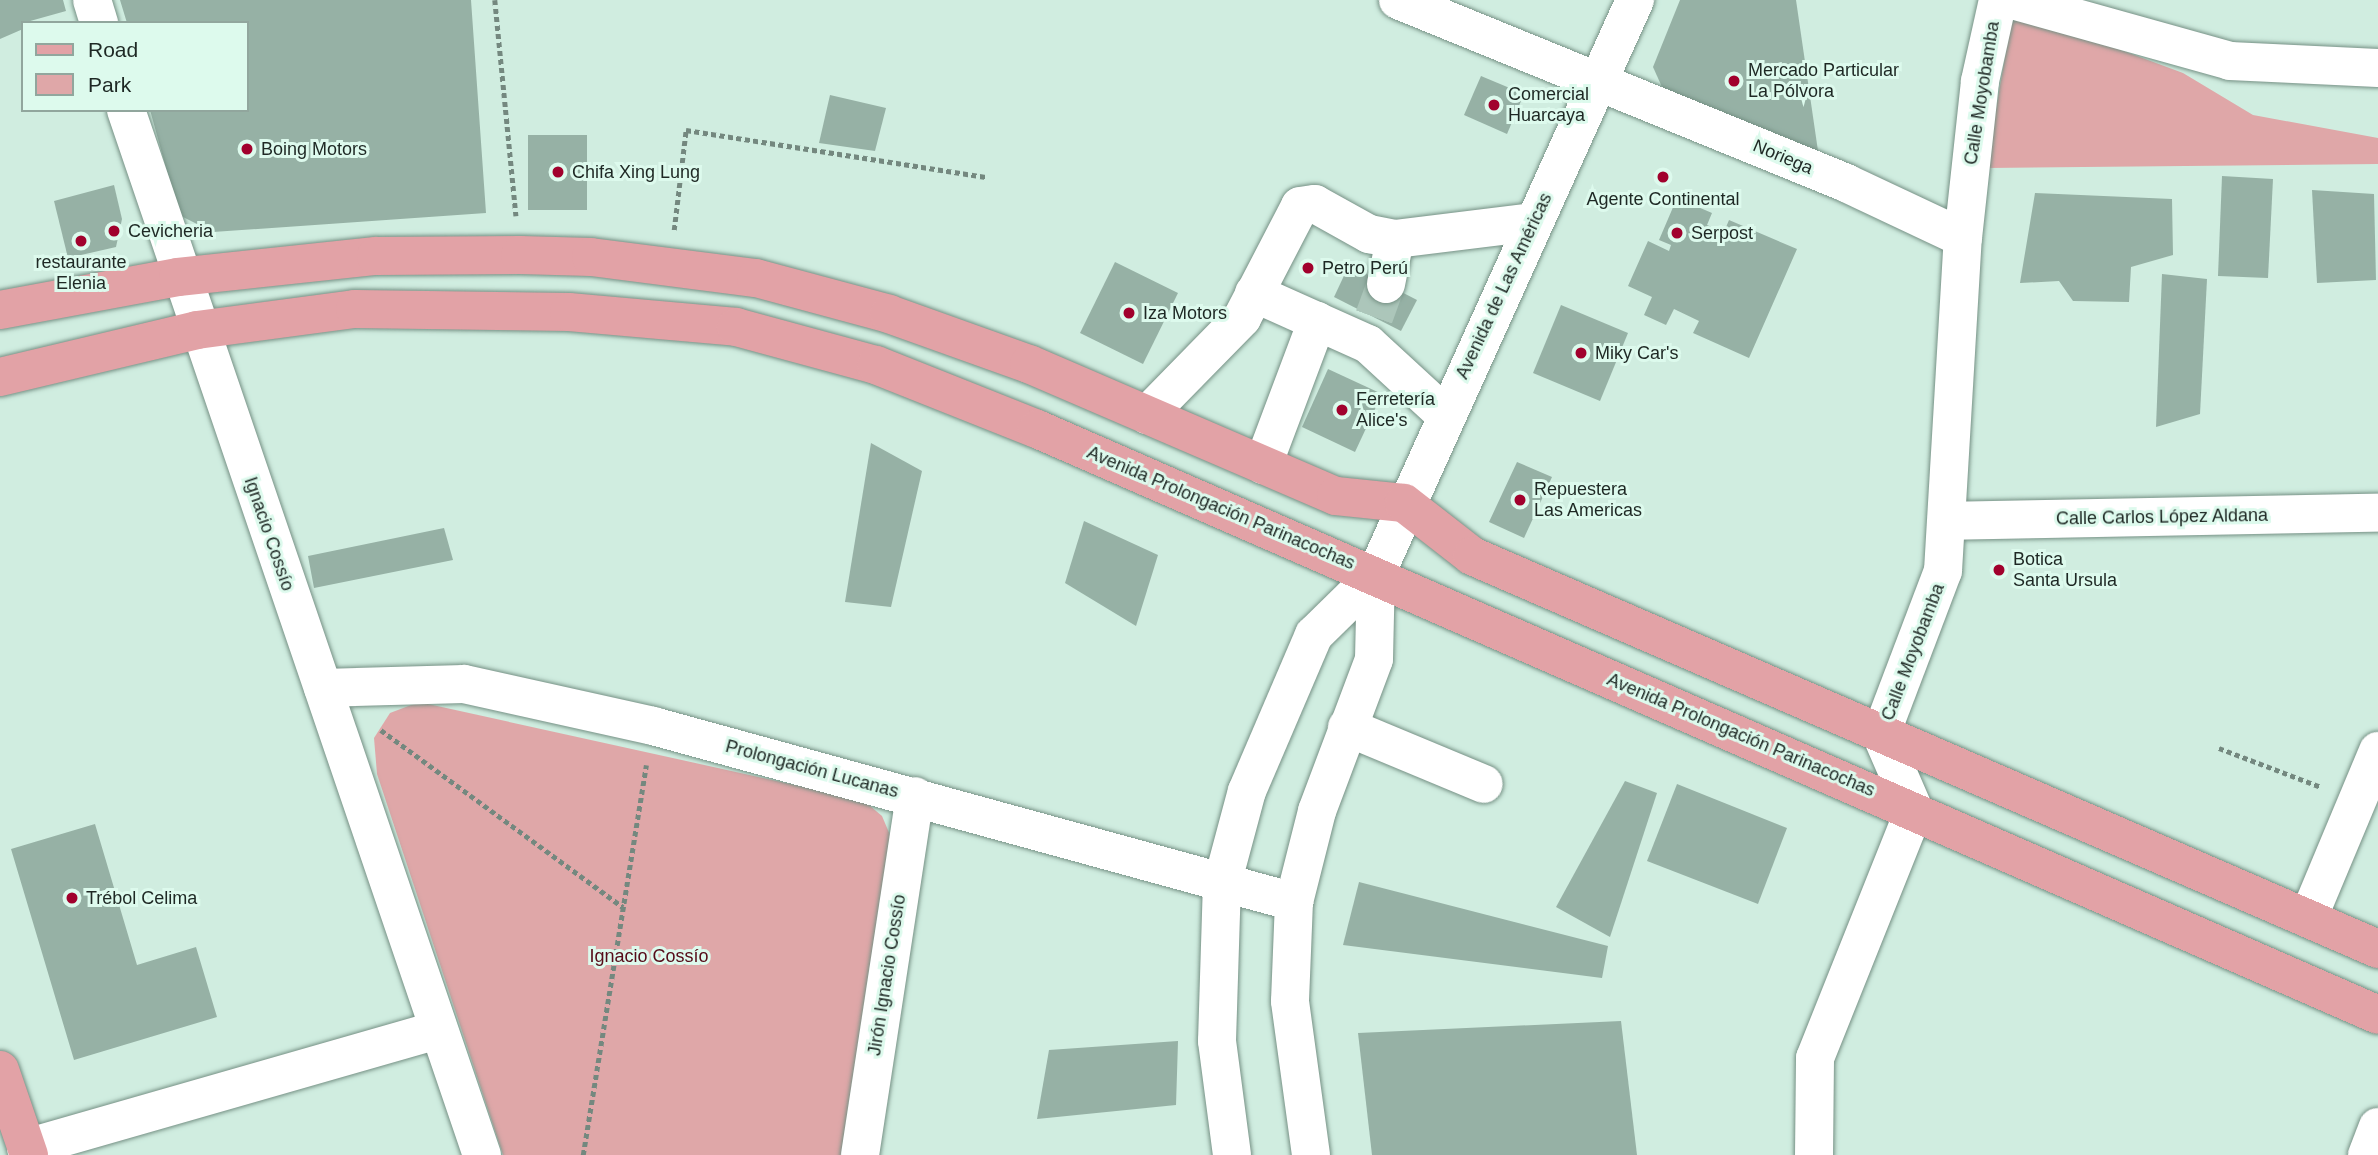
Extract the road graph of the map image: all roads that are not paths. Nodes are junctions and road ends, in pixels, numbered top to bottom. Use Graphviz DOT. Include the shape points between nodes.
graph roads {
  1 [pos="92,0"];
  2 [pos="1398,0"];
  3 [pos="1635,0"];
  4 [pos="1998,0"];
  5 [pos="2012,0"];
  6 [pos="98,21"];
  7 [pos="2378,68"];
  8 [pos="1600,81"];
  9 [pos="127,112"];
  10 [pos="1534,222"];
  11 [pos="1395,239"];
  12 [pos="1963,239"];
  13 [pos="178,277"];
  14 [pos="1254,293"];
  15 [pos="0,310"];
  16 [pos="1376,315"];
  17 [pos="1317,321"];
  18 [pos="197,330"];
  19 [pos="0,377"];
  20 [pos="1444,414"];
  21 [pos="1147,415"];
  22 [pos="1263,465"];
  23 [pos="1404,503"];
  24 [pos="2378,513"];
  25 [pos="1947,521"];
  26 [pos="1376,575"];
  27 [pos="323,688"];
  28 [pos="1346,727"];
  29 [pos="1881,734"];
  30 [pos="2378,751"];
  31 [pos="1484,784"];
  32 [pos="915,796"];
  33 [pos="1914,810"];
  34 [pos="1222,884"];
  35 [pos="1294,902"];
  36 [pos="2309,916"];
  37 [pos="2378,949"];
  38 [pos="2378,1015"];
  39 [pos="438,1030"];
  40 [pos="0,1070"];
  41 [pos="2378,1127"];
  42 [pos="27,1152"];
  43 [pos="482,1155"];
  44 [pos="860,1155"];
  45 [pos="1232,1155"];
  46 [pos="1311,1155"];
  47 [pos="1814,1155"];
  48 [pos="2367,1155"];
  1 -- 6 [label="street"];
  2 -- 8 [label="street, Noriega"];
  3 -- 8 [label="street, Avenida de Las Américas"];
  4 -- 12 [label="street, Calle Moyobamba" via="1980,81"];
  5 -- 7 [label="street" via="2230,61"];
  8 -- 10 [label="street, Avenida de Las Américas"];
  8 -- 12 [label="street, Noriega" via="1846,183"];
  9 -- 13 [label="street, Ignacio Cossío"];
  10 -- 11 [label="street"];
  10 -- 20 [label="street, Avenida de Las Américas"];
  11 -- 14 [label="street" via="1369,234 1315,204 1300,206"];
  11 -- 16 [label="street"];
  12 -- 25 [label="street, Calle Moyobamba"];
  13 -- 15 [label="main road"];
  13 -- 18 [label="street, Ignacio Cossío"];
  13 -- 21 [label="main road" via="376,256 520,255 669,266 756,278 889,314"];
  14 -- 17 [label="street"];
  14 -- 21 [label="street" via="1242,318"];
  16 -- 17 [label="street"];
  16 -- 20 [label="street"];
  17 -- 22 [label="street"];
  18 -- 19 [label="main road, Avenida Prolongación Parinacochas"];
  18 -- 26 [label="main road, Avenida Prolongación Parinacochas" via="355,309 569,312 736,327 876,365"];
  18 -- 27 [label="street, Ignacio Cossío"];
  20 -- 23 [label="street, Avenida de Las Américas"];
  21 -- 22 [label="main road"];
  22 -- 23 [label="main road" via="1336,496"];
  23 -- 26 [label="street, Avenida de Las Américas"];
  23 -- 29 [label="main road" via="1472,556"];
  24 -- 25 [label="street, Calle Carlos López Aldana"];
  25 -- 29 [label="street, Calle Moyobamba" via="1938,595"];
  26 -- 28 [label="street, Avenida de Las Américas" via="1374,659"];
  26 -- 33 [label="main road, Avenida Prolongación Parinacochas"];
  26 -- 34 [label="street, Avenida de Las Américas" via="1314,635 1247,791"];
  27 -- 32 [label="street, Prolongación Lucanas" via="464,684 653,726"];
  27 -- 39 [label="street, Ignacio Cossío"];
  28 -- 31 [label="street"];
  28 -- 35 [label="street, Avenida de Las Américas"];
  29 -- 33 [label="street, Calle Moyobamba"];
  29 -- 36 [label="main road"];
  30 -- 36 [label="street"];
  32 -- 34 [label="street, Prolongación Lucanas"];
  32 -- 44 [label="street, Jirón Ignacio Cossío"];
  33 -- 38 [label="main road, Avenida Prolongación Parinacochas"];
  33 -- 47 [label="street" via="1815,1058"];
  34 -- 35 [label="street, Prolongación Lucanas"];
  34 -- 45 [label="street, Avenida de Las Américas" via="1217,1041"];
  35 -- 46 [label="street, Avenida de Las Américas" via="1290,1001"];
  36 -- 37 [label="main road"];
  39 -- 42 [label="street"];
  39 -- 43 [label="street, Ignacio Cossío"];
  40 -- 42 [label="main road"];
  41 -- 48 [label="street"];
}
